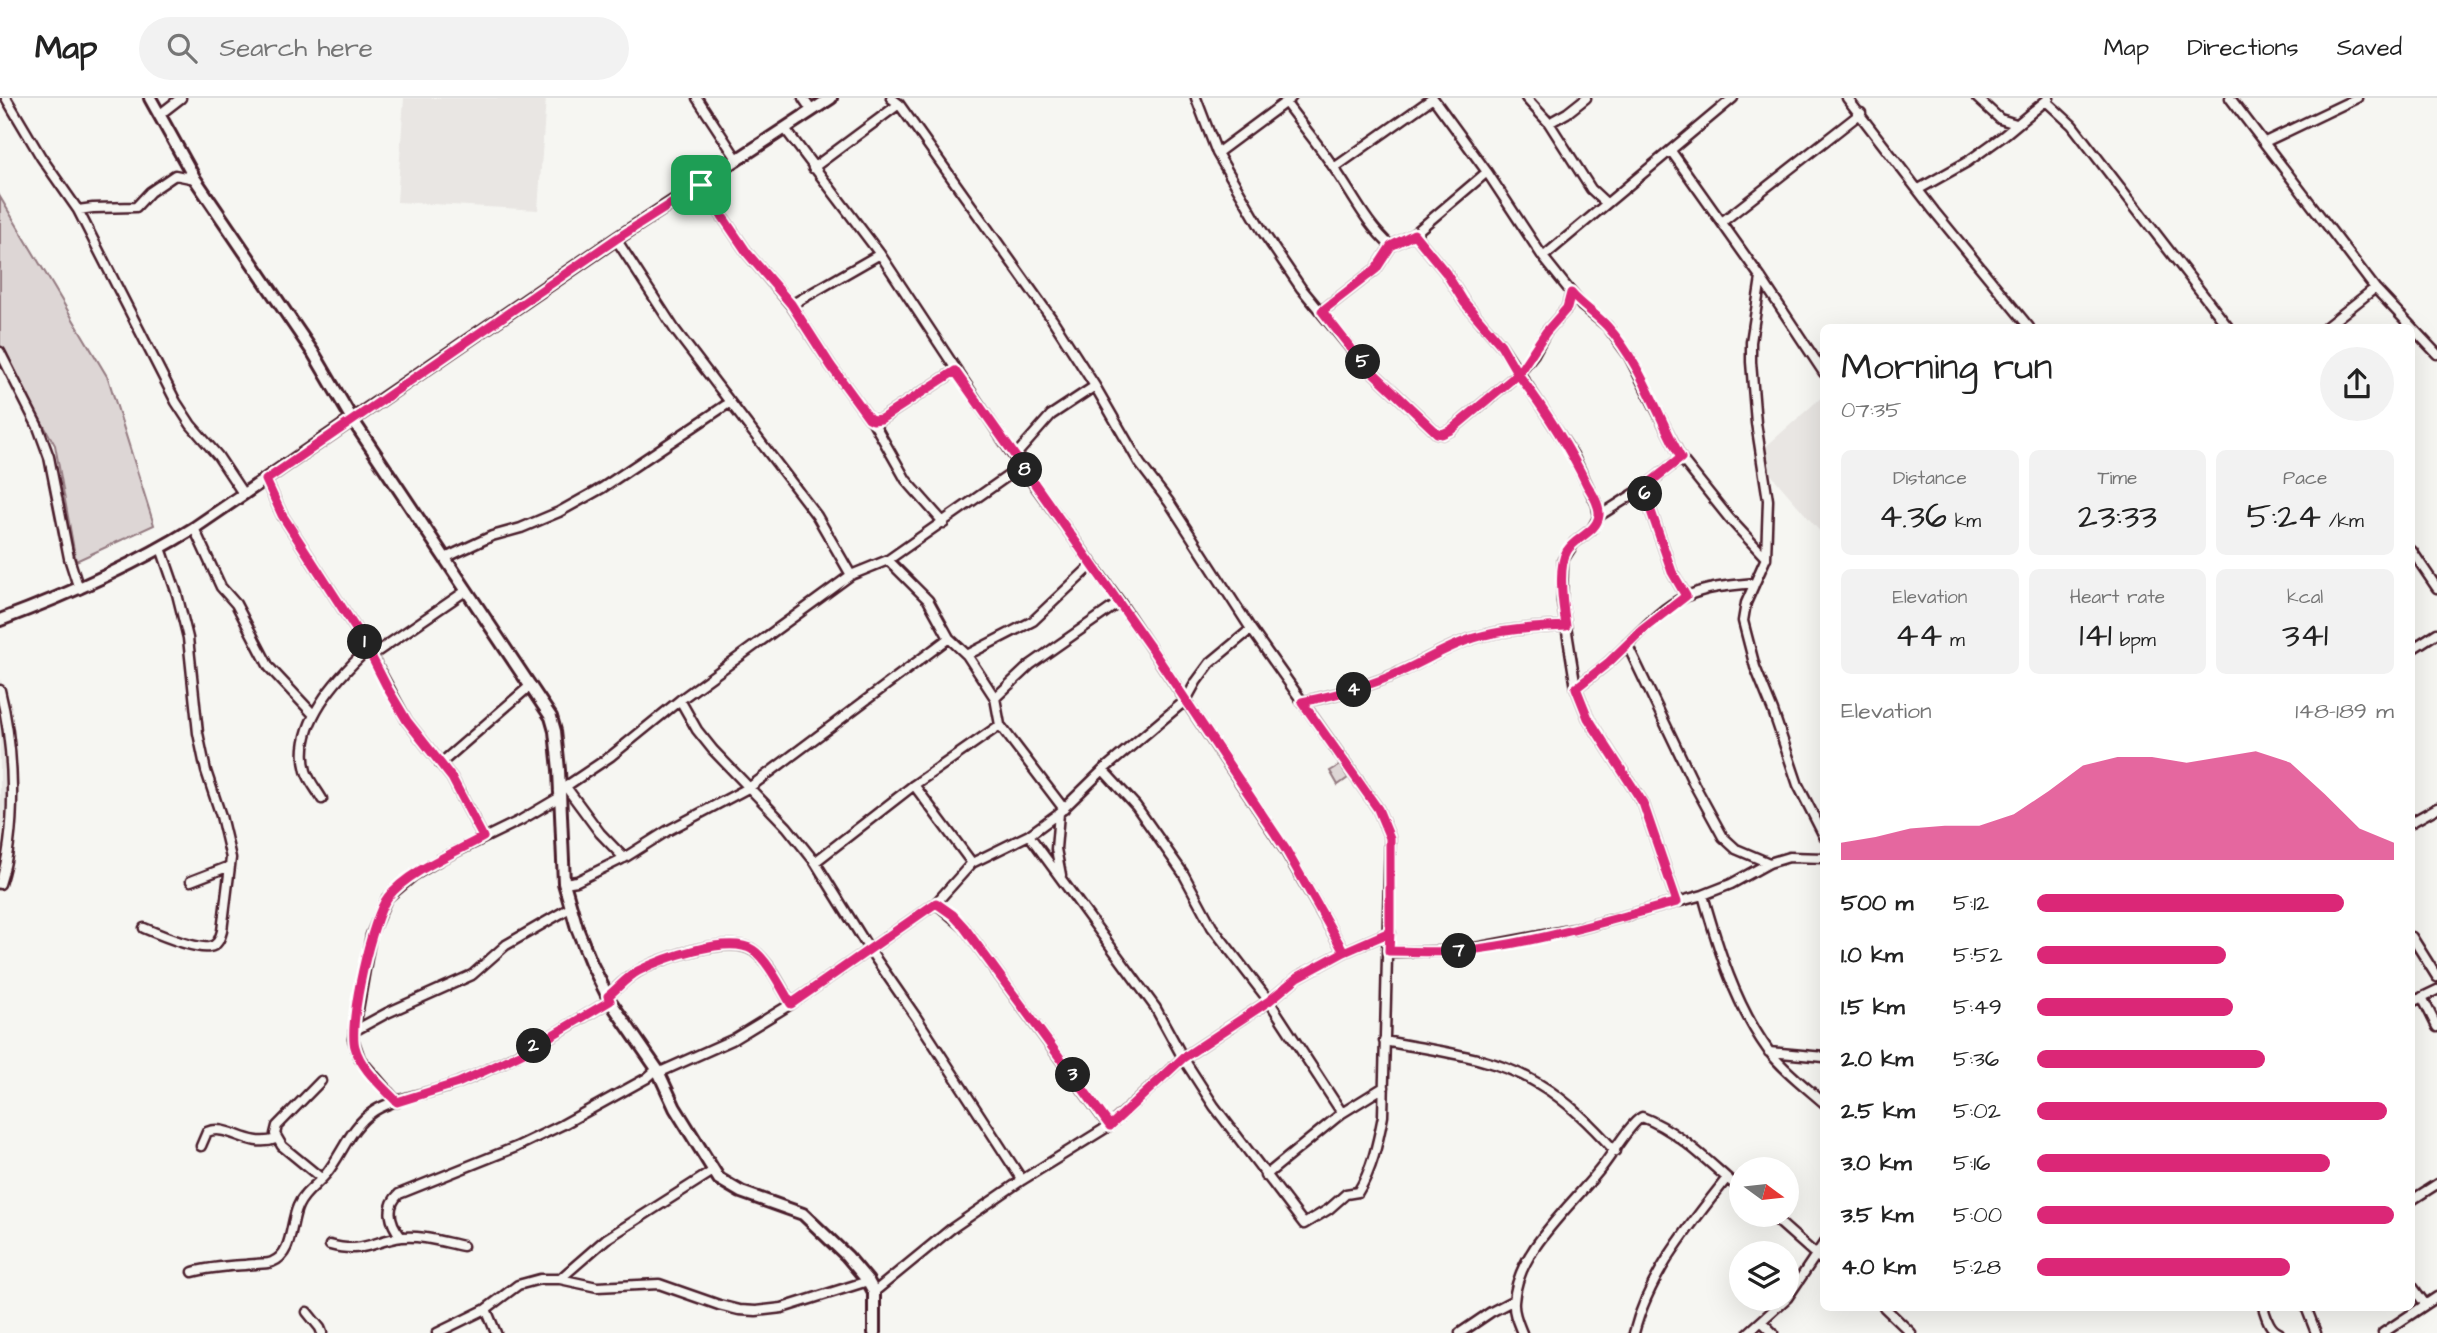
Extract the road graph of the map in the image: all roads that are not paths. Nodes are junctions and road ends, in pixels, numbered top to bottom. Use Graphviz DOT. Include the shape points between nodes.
graph roads {
  1 [pos="6,98"];
  2 [pos="150,98"];
  3 [pos="181,98"];
  4 [pos="696,98"];
  5 [pos="803,98"];
  6 [pos="831,98"];
  7 [pos="1196,98"];
  8 [pos="1433,98"];
  9 [pos="1526,98"];
  10 [pos="1586,98"];
  11 [pos="1732,98"];
  12 [pos="1847,98"];
  13 [pos="1977,98"];
  14 [pos="2230,98"];
  15 [pos="2357,98"];
  16 [pos="2048,99"];
  17 [pos="1288,100"];
  18 [pos="895,101"];
  19 [pos="812,111"];
  20 [pos="1861,114"];
  21 [pos="159,115"];
  22 [pos="1549,123"];
  23 [pos="2015,124"];
  24 [pos="786,130"];
  25 [pos="2265,142"];
  26 [pos="1671,152"];
  27 [pos="1217,153"];
  28 [pos="737,159"];
  29 [pos="1334,167"];
  30 [pos="813,168"];
  31 [pos="1487,172"];
  32 [pos="195,179"];
  33 [pos="701,185"];
  34 [pos="1919,189"];
  35 [pos="1606,203"];
  36 [pos="78,210"];
  37 [pos="1722,222"];
  38 [pos="1414,234"];
  39 [pos="616,239"];
  40 [pos="1391,246"];
  41 [pos="880,254"];
  42 [pos="1543,257"];
  43 [pos="1761,278"];
  44 [pos="2375,288"];
  45 [pos="1571,293"];
  46 [pos="791,304"];
  47 [pos="1322,311"];
  48 [pos="2027,324"];
  49 [pos="2226,324"];
  50 [pos="2330,324"];
  51 [pos="2409,324"];
  52 [pos="2415,331"];
  53 [pos="0,352"];
  54 [pos="2437,354"];
  55 [pos="1820,367"];
  56 [pos="955,371"];
  57 [pos="1518,374"];
  58 [pos="1095,386"];
  59 [pos="729,403"];
  60 [pos="352,419"];
  61 [pos="873,420"];
  62 [pos="1014,457"];
  63 [pos="1681,458"];
  64 [pos="1022,466"];
  65 [pos="266,480"];
  66 [pos="1643,488"];
  67 [pos="244,495"];
  68 [pos="1599,516"];
  69 [pos="944,523"];
  70 [pos="194,528"];
  71 [pos="161,548"];
  72 [pos="2415,555"];
  73 [pos="445,558"];
  74 [pos="1766,558"];
  75 [pos="888,560"];
  76 [pos="1092,565"];
  77 [pos="851,575"];
  78 [pos="1755,583"];
  79 [pos="2437,588"];
  80 [pos="79,589"];
  81 [pos="467,590"];
  82 [pos="1686,596"];
  83 [pos="1120,602"];
  84 [pos="1,617"];
  85 [pos="1566,626"];
  86 [pos="1251,629"];
  87 [pos="2437,633"];
  88 [pos="949,638"];
  89 [pos="1627,645"];
  90 [pos="2415,647"];
  91 [pos="370,652"];
  92 [pos="967,655"];
  93 [pos="531,685"];
  94 [pos="1576,688"];
  95 [pos="0,690"];
  96 [pos="995,698"];
  97 [pos="680,700"];
  98 [pos="1186,700"];
  99 [pos="1302,702"];
  100 [pos="314,715"];
  101 [pos="1000,725"];
  102 [pos="440,764"];
  103 [pos="1103,769"];
  104 [pos="914,785"];
  105 [pos="750,787"];
  106 [pos="562,792"];
  107 [pos="322,799"];
  108 [pos="2437,808"];
  109 [pos="1061,811"];
  110 [pos="2415,820"];
  111 [pos="1820,828"];
  112 [pos="1029,835"];
  113 [pos="483,837"];
  114 [pos="624,858"];
  115 [pos="1820,858"];
  116 [pos="815,862"];
  117 [pos="972,863"];
  118 [pos="1769,863"];
  119 [pos="230,866"];
  120 [pos="191,881"];
  121 [pos="564,883"];
  122 [pos="0,884"];
  123 [pos="1068,887"];
  124 [pos="1703,895"];
  125 [pos="1677,902"];
  126 [pos="936,903"];
  127 [pos="570,908"];
  128 [pos="144,928"];
  129 [pos="1390,932"];
  130 [pos="2415,942"];
  131 [pos="869,949"];
  132 [pos="1389,951"];
  133 [pos="1344,952"];
  134 [pos="2437,977"];
  135 [pos="2437,990"];
  136 [pos="2422,997"];
  137 [pos="609,998"];
  138 [pos="2415,1000"];
  139 [pos="1269,1001"];
  140 [pos="791,1004"];
  141 [pos="2437,1027"];
  142 [pos="354,1031"];
  143 [pos="1384,1041"];
  144 [pos="1769,1052"];
  145 [pos="1820,1057"];
  146 [pos="1183,1058"];
  147 [pos="658,1071"];
  148 [pos="321,1081"];
  149 [pos="1384,1087"];
  150 [pos="1820,1100"];
  151 [pos="397,1102"];
  152 [pos="1342,1113"];
  153 [pos="1110,1126"];
  154 [pos="276,1139"];
  155 [pos="201,1146"];
  156 [pos="1615,1151"];
  157 [pos="713,1171"];
  158 [pos="1265,1177"];
  159 [pos="321,1178"];
  160 [pos="1727,1178"];
  161 [pos="1022,1180"];
  162 [pos="2437,1184"];
  163 [pos="2415,1198"];
  164 [pos="1784,1227"];
  165 [pos="401,1237"];
  166 [pos="330,1245"];
  167 [pos="463,1245"];
  168 [pos="1820,1248"];
  169 [pos="1814,1255"];
  170 [pos="1820,1259"];
  171 [pos="193,1272"];
  172 [pos="560,1279"];
  173 [pos="1799,1279"];
  174 [pos="868,1280"];
  175 [pos="2415,1290"];
  176 [pos="874,1292"];
  177 [pos="2437,1297"];
  178 [pos="1514,1300"];
  179 [pos="2425,1304"];
  180 [pos="486,1309"];
  181 [pos="1773,1311"];
  182 [pos="1888,1311"];
  183 [pos="2264,1311"];
  184 [pos="2308,1311"];
  185 [pos="2415,1311"];
  186 [pos="2415,1311"];
  187 [pos="307,1312"];
  188 [pos="1762,1322"];
  189 [pos="322,1333"];
  190 [pos="436,1333"];
  191 [pos="496,1333"];
  192 [pos="874,1333"];
  193 [pos="1460,1333"];
  194 [pos="1522,1333"];
  195 [pos="1634,1333"];
  196 [pos="1748,1333"];
  197 [pos="1773,1333"];
  198 [pos="1911,1333"];
  199 [pos="2279,1333"];
  200 [pos="2316,1333"];
  201 [pos="2383,1333"];
  1 -- 36 [label="street"];
  2 -- 21 [label="street"];
  3 -- 21 [label="street"];
  4 -- 28 [label="street"];
  5 -- 19 [label="street"];
  6 -- 19 [label="street"];
  7 -- 27 [label="street"];
  8 -- 29 [label="street"];
  8 -- 31 [label="street"];
  9 -- 22 [label="street"];
  10 -- 22 [label="street"];
  11 -- 26 [label="street"];
  12 -- 20 [label="street"];
  13 -- 23 [label="street" via="2000,119"];
  14 -- 25 [label="street"];
  15 -- 25 [label="street"];
  16 -- 23 [label="street"];
  16 -- 49 [label="street"];
  17 -- 27 [label="street"];
  17 -- 29 [label="street"];
  18 -- 30 [label="street"];
  18 -- 58 [label="street"];
  19 -- 24 [label="street"];
  20 -- 34 [label="street"];
  20 -- 37 [label="street"];
  21 -- 32 [label="street"];
  22 -- 35 [label="street" via="1591,189"];
  23 -- 34 [label="street" via="1967,162"];
  24 -- 28 [label="street"];
  24 -- 30 [label="street"];
  25 -- 44 [label="street"];
  26 -- 35 [label="street"];
  26 -- 37 [label="street"];
  27 -- 47 [label="street" via="1263,232"];
  28 -- 33 [label="street"];
  29 -- 40 [label="street" via="1364,216"];
  30 -- 41 [label="street"];
  31 -- 38 [label="street"];
  31 -- 42 [label="street"];
  32 -- 36 [label="street" via="174,174 136,207"];
  32 -- 60 [label="street" via="314,354"];
  33 -- 39 [label="street"];
  33 -- 46 [label="street" via="748,254"];
  34 -- 48 [label="street"];
  35 -- 42 [label="street"];
  36 -- 67 [label="street" via="176,402"];
  37 -- 43 [label="street"];
  38 -- 40 [label="street"];
  38 -- 57 [label="street" via="1501,345"];
  39 -- 59 [label="street"];
  39 -- 60 [label="street"];
  40 -- 47 [label="street" via="1376,269"];
  41 -- 46 [label="street"];
  41 -- 56 [label="street"];
  42 -- 45 [label="street"];
  43 -- 55 [label="street"];
  43 -- 74 [label="street" via="1751,362 1768,500"];
  44 -- 50 [label="street"];
  44 -- 51 [label="street"];
  45 -- 57 [label="street" via="1567,308"];
  45 -- 63 [label="street" via="1607,326 1629,356"];
  46 -- 61 [label="street"];
  47 -- 57 [label="street" via="1361,361 1437,433 1451,430"];
  52 -- 54 [label="street"];
  53 -- 80 [label="street" via="49,457"];
  56 -- 61 [label="street" via="892,413"];
  56 -- 62 [label="street"];
  57 -- 68 [label="street" via="1573,455"];
  58 -- 62 [label="street" via="1051,415"];
  58 -- 86 [label="street" via="1140,464"];
  59 -- 73 [label="street" via="559,512"];
  59 -- 77 [label="street" via="817,516"];
  60 -- 65 [label="street"];
  60 -- 73 [label="street"];
  61 -- 69 [label="street" via="906,480"];
  62 -- 64 [label="street"];
  63 -- 66 [label="street"];
  63 -- 74 [label="street"];
  64 -- 69 [label="street"];
  64 -- 76 [label="street"];
  65 -- 67 [label="street"];
  65 -- 91 [label="street" via="282,515"];
  66 -- 68 [label="street"];
  66 -- 82 [label="street" via="1668,561"];
  67 -- 70 [label="street"];
  68 -- 85 [label="street" via="1563,560"];
  69 -- 75 [label="street"];
  70 -- 71 [label="street"];
  70 -- 100 [label="street" via="221,587 236,604 270,667"];
  71 -- 80 [label="street"];
  71 -- 119 [label="street" via="188,638 198,733 229,844"];
  72 -- 79 [label="street"];
  73 -- 81 [label="street"];
  74 -- 78 [label="street"];
  75 -- 77 [label="street"];
  75 -- 88 [label="street" via="928,600"];
  76 -- 83 [label="street"];
  76 -- 92 [label="street" via="1033,621"];
  77 -- 97 [label="street"];
  78 -- 82 [label="street"];
  78 -- 111 [label="street" via="1743,621 1747,641 1798,785"];
  80 -- 84 [label="street"];
  81 -- 91 [label="street"];
  81 -- 93 [label="street"];
  82 -- 89 [label="street"];
  83 -- 96 [label="street" via="1030,665"];
  83 -- 98 [label="street"];
  85 -- 94 [label="street"];
  85 -- 99 [label="street" via="1514,629 1475,638 1371,685"];
  86 -- 98 [label="street" via="1210,663"];
  86 -- 99 [label="street"];
  87 -- 90 [label="street"];
  88 -- 92 [label="street"];
  88 -- 105 [label="street"];
  89 -- 94 [label="street"];
  89 -- 118 [label="street" via="1723,837 1736,849"];
  91 -- 100 [label="street" via="341,674"];
  91 -- 102 [label="street" via="407,721"];
  92 -- 96 [label="street"];
  93 -- 102 [label="street"];
  93 -- 106 [label="street" via="551,717"];
  94 -- 125 [label="street" via="1588,718 1643,803"];
  95 -- 122 [label="street" via="13,782"];
  96 -- 101 [label="street"];
  97 -- 105 [label="street" via="713,750"];
  97 -- 106 [label="street"];
  98 -- 103 [label="street"];
  98 -- 133 [label="street" via="1286,850"];
  99 -- 129 [label="street" via="1378,809 1390,838"];
  100 -- 107 [label="street" via="304,762"];
  101 -- 104 [label="street"];
  101 -- 109 [label="street"];
  102 -- 113 [label="street"];
  103 -- 109 [label="street"];
  103 -- 139 [label="street" via="1184,873 1212,927"];
  104 -- 116 [label="street"];
  104 -- 117 [label="street"];
  105 -- 114 [label="street"];
  105 -- 116 [label="street"];
  106 -- 113 [label="street" via="521,820"];
  106 -- 114 [label="street"];
  106 -- 121 [label="street"];
  108 -- 110 [label="street"];
  109 -- 112 [label="street"];
  109 -- 123 [label="street" via="1057,860"];
  112 -- 117 [label="street"];
  112 -- 123 [label="street"];
  113 -- 142 [label="street" via="413,876 387,898 371,935"];
  114 -- 121 [label="street"];
  115 -- 118 [label="street" via="1789,857"];
  116 -- 131 [label="street"];
  117 -- 126 [label="street"];
  118 -- 124 [label="street"];
  119 -- 120 [label="street"];
  119 -- 128 [label="street" via="222,931 215,945 182,942"];
  121 -- 127 [label="street"];
  123 -- 146 [label="street" via="1155,1006"];
  124 -- 125 [label="street"];
  124 -- 144 [label="street" via="1720,956"];
  125 -- 132 [label="street" via="1516,942 1459,951"];
  126 -- 131 [label="street"];
  126 -- 153 [label="street" via="964,927"];
  127 -- 137 [label="street"];
  127 -- 142 [label="street" via="506,945 472,975"];
  129 -- 132 [label="street"];
  129 -- 133 [label="street"];
  130 -- 134 [label="street"];
  131 -- 140 [label="street"];
  131 -- 161 [label="street"];
  132 -- 143 [label="street"];
  133 -- 139 [label="street" via="1298,977"];
  135 -- 136 [label="street"];
  136 -- 138 [label="street"];
  136 -- 141 [label="street"];
  137 -- 140 [label="street" via="637,972 719,944 752,949"];
  137 -- 147 [label="street"];
  137 -- 151 [label="street" via="491,1068"];
  139 -- 146 [label="street"];
  139 -- 152 [label="street"];
  140 -- 147 [label="street" via="732,1040"];
  142 -- 151 [label="street" via="360,1059"];
  143 -- 149 [label="street"];
  143 -- 156 [label="street" via="1515,1071 1566,1103"];
  144 -- 145 [label="street"];
  144 -- 150 [label="street"];
  146 -- 153 [label="street"];
  146 -- 158 [label="street"];
  147 -- 157 [label="street"];
  147 -- 165 [label="street" via="516,1147 399,1194 392,1200 390,1212"];
  148 -- 154 [label="street" via="277,1126"];
  149 -- 152 [label="street"];
  149 -- 158 [label="street" via="1378,1143 1358,1192 1346,1194 1304,1224"];
  151 -- 159 [label="street" via="363,1121"];
  152 -- 158 [label="street"];
  153 -- 161 [label="street"];
  154 -- 155 [label="street" via="259,1142 216,1129 207,1132"];
  154 -- 159 [label="street"];
  156 -- 160 [label="street" via="1642,1117 1691,1147"];
  156 -- 178 [label="street" via="1540,1239 1519,1279"];
  157 -- 172 [label="street" via="606,1239"];
  157 -- 174 [label="street" via="741,1192 803,1214"];
  159 -- 171 [label="street" via="301,1198 289,1242 272,1263"];
  160 -- 195 [label="street" via="1662,1268 1644,1300"];
  161 -- 176 [label="street" via="951,1229"];
  162 -- 163 [label="street"];
  164 -- 169 [label="street"];
  165 -- 166 [label="street" via="356,1250"];
  165 -- 167 [label="street"];
  168 -- 169 [label="street"];
  169 -- 170 [label="street"];
  169 -- 173 [label="street"];
  172 -- 174 [label="street" via="597,1287 659,1284 719,1305 755,1311 782,1308"];
  172 -- 180 [label="street" via="518,1285"];
  174 -- 176 [label="street"];
  175 -- 179 [label="street"];
  176 -- 192 [label="street"];
  177 -- 179 [label="street"];
  178 -- 193 [label="street"];
  178 -- 194 [label="street"];
  179 -- 185 [label="street"];
  180 -- 190 [label="street"];
  180 -- 191 [label="street"];
  181 -- 188 [label="street"];
  182 -- 198 [label="street"];
  183 -- 199 [label="street"];
  184 -- 200 [label="street"];
  186 -- 201 [label="street"];
  187 -- 189 [label="street"];
  188 -- 196 [label="street"];
  188 -- 197 [label="street"];
}
